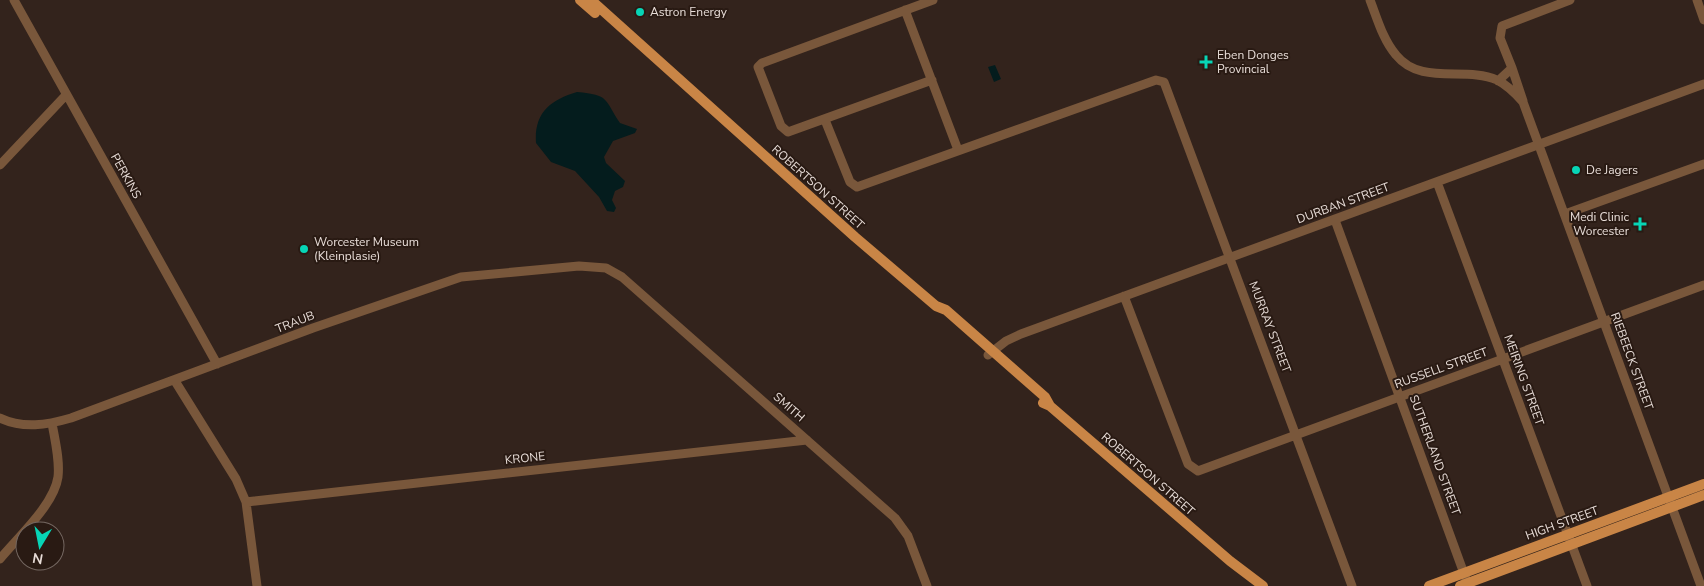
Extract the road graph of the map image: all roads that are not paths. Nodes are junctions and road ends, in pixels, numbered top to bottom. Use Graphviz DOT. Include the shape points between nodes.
graph roads {
  1 [pos="14,0"];
  2 [pos="933,0"];
  3 [pos="1370,0"];
  4 [pos="1570,0"];
  5 [pos="1697,0"];
  6 [pos="585,1"];
  7 [pos="905,10"];
  8 [pos="1704,20"];
  9 [pos="1512,68"];
  10 [pos="932,80"];
  11 [pos="1498,81"];
  12 [pos="1704,84"];
  13 [pos="66,95"];
  14 [pos="1523,102"];
  15 [pos="825,120"];
  16 [pos="1540,145"];
  17 [pos="958,150"];
  18 [pos="1704,164"];
  19 [pos="0,165"];
  20 [pos="1437,182"];
  21 [pos="1565,214"];
  22 [pos="1335,220"];
  23 [pos="1230,257"];
  24 [pos="606,268"];
  25 [pos="1704,285"];
  26 [pos="1124,296"];
  27 [pos="1605,321"];
  28 [pos="991,353"];
  29 [pos="1503,359"];
  30 [pos="217,364"];
  31 [pos="176,381"];
  32 [pos="1400,396"];
  33 [pos="0,418"];
  34 [pos="52,424"];
  35 [pos="1297,435"];
  36 [pos="807,440"];
  37 [pos="1704,484"];
  38 [pos="1704,495"];
  39 [pos="246,502"];
  40 [pos="1671,502"];
  41 [pos="1568,534"];
  42 [pos="1572,544"];
  43 [pos="0,558"];
  44 [pos="1230,561"];
  45 [pos="1464,573"];
  46 [pos="1465,585"];
  47 [pos="257,586"];
  48 [pos="927,586"];
  49 [pos="1252,586"];
  50 [pos="1263,586"];
  51 [pos="1352,586"];
  52 [pos="1429,586"];
  53 [pos="1587,586"];
  54 [pos="1701,586"];
  1 -- 13 [label="street, PERKINS"];
  2 -- 7 [label="street"];
  3 -- 11 [label="street" via="1391,49 1408,66 1424,72 1476,75"];
  4 -- 9 [label="street, RIEBEECK STREET" via="1502,26 1500,38"];
  5 -- 8 [label="street"];
  6 -- 28 [label="main road, ROBERTSON STREET" via="681,79"];
  7 -- 10 [label="street"];
  7 -- 15 [label="street" via="758,66 784,130 794,132"];
  9 -- 11 [label="street"];
  9 -- 14 [label="street, RIEBEECK STREET"];
  10 -- 15 [label="street"];
  10 -- 17 [label="street"];
  11 -- 14 [label="street"];
  12 -- 16 [label="street, DURBAN STREET"];
  13 -- 19 [label="street"];
  13 -- 30 [label="street, PERKINS"];
  14 -- 16 [label="street, RIEBEECK STREET"];
  15 -- 17 [label="street" via="853,186 859,187"];
  16 -- 20 [label="street, DURBAN STREET"];
  16 -- 21 [label="street, RIEBEECK STREET"];
  17 -- 23 [label="street, MURRAY STREET" via="1160,80 1168,88"];
  18 -- 21 [label="street"];
  20 -- 22 [label="street, DURBAN STREET"];
  20 -- 29 [label="street, MEIRING STREET"];
  21 -- 27 [label="street, RIEBEECK STREET"];
  22 -- 23 [label="street, DURBAN STREET"];
  22 -- 32 [label="street, SUTHERLAND STREET"];
  23 -- 26 [label="street, DURBAN STREET"];
  23 -- 35 [label="street, MURRAY STREET"];
  24 -- 30 [label="street, TRAUB" via="579,266 461,277"];
  24 -- 36 [label="street, SMITH" via="622,277"];
  25 -- 27 [label="street, RUSSELL STREET"];
  26 -- 28 [label="street, DURBAN STREET" via="1021,334"];
  26 -- 35 [label="street, RUSSELL STREET" via="1188,464 1195,470 1203,470"];
  27 -- 29 [label="street, RUSSELL STREET"];
  27 -- 40 [label="street, RIEBEECK STREET"];
  28 -- 44 [label="main road, ROBERTSON STREET"];
  29 -- 32 [label="street, RUSSELL STREET"];
  29 -- 41 [label="street, MEIRING STREET"];
  30 -- 31 [label="street, TRAUB"];
  31 -- 34 [label="street, TRAUB"];
  31 -- 39 [label="street" via="236,478"];
  32 -- 35 [label="street, RUSSELL STREET"];
  32 -- 45 [label="street, SUTHERLAND STREET"];
  33 -- 34 [label="street, TRAUB" via="19,424"];
  34 -- 43 [label="street" via="58,465 55,487 43,507"];
  35 -- 51 [label="street, MURRAY STREET"];
  36 -- 39 [label="street, KRONE"];
  36 -- 48 [label="street, SMITH" via="904,528"];
  37 -- 40 [label="main road, HIGH STREET"];
  38 -- 40 [label="main road, HIGH STREET"];
  39 -- 47 [label="street"];
  40 -- 41 [label="main road, HIGH STREET"];
  40 -- 42 [label="main road, HIGH STREET"];
  40 -- 54 [label="street, RIEBEECK STREET"];
  41 -- 42 [label="street, MEIRING STREET"];
  41 -- 45 [label="main road, HIGH STREET"];
  42 -- 46 [label="main road, HIGH STREET"];
  42 -- 53 [label="street, MEIRING STREET"];
  44 -- 49 [label="main road, ROBERTSON STREET"];
  44 -- 50 [label="main road, ROBERTSON STREET"];
  45 -- 46 [label="street, SUTHERLAND STREET"];
  45 -- 52 [label="main road, HIGH STREET"];
}
